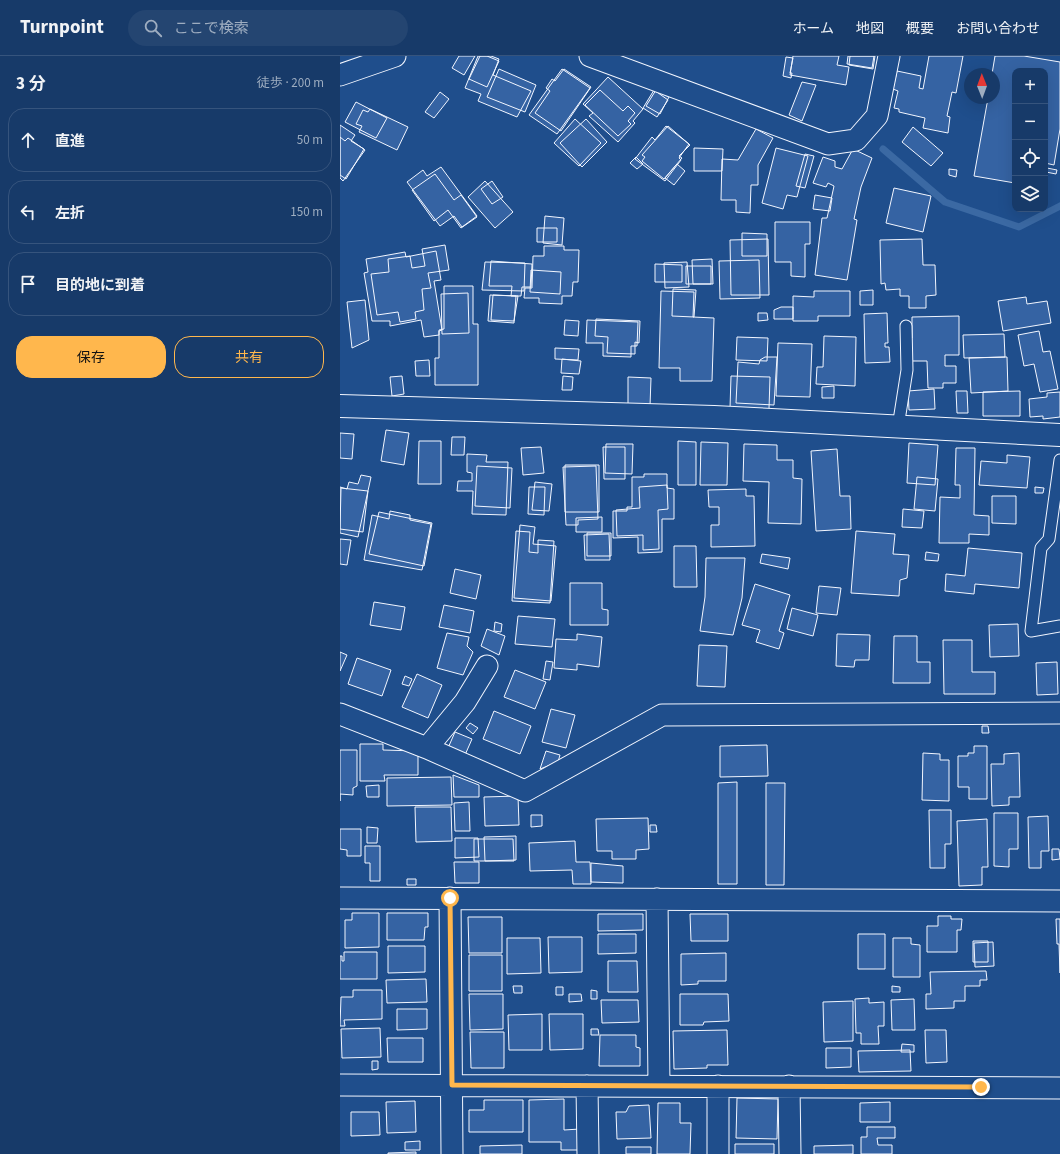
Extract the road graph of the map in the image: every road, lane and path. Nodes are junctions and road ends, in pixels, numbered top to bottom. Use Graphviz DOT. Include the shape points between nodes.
graph roads {
  1 [pos="395,56"];
  2 [pos="590,56"];
  3 [pos="889,56"];
  4 [pos="340,75"];
  5 [pos="906,326"];
  6 [pos="340,406"];
  7 [pos="898,427"];
  8 [pos="1060,435"];
  9 [pos="1060,460"];
  10 [pos="1060,626"];
  11 [pos="488,666"];
  12 [pos="1060,713"];
  13 [pos="340,714"];
  14 [pos="427,748"];
  15 [pos="340,898"];
  16 [pos="450,898"];
  17 [pos="657,899"];
  18 [pos="1060,902"];
  19 [pos="340,1085"];
  20 [pos="452,1085"];
  21 [pos="587,1086"];
  22 [pos="658,1086"];
  23 [pos="718,1086"];
  24 [pos="789,1086"];
  25 [pos="1060,1088"];
  26 [pos="452,1154"];
  27 [pos="588,1154"];
  28 [pos="718,1154"];
  29 [pos="790,1154"];
  1 -- 4 [label="street"];
  2 -- 3 [label="street" via="828,144 856,140 877,116"];
  5 -- 7 [label="lane" via="907,370"];
  6 -- 7 [label="street" via="714,417"];
  7 -- 8 [label="street"];
  9 -- 10 [label="lane" via="1049,539 1041,548 1031,631"];
  11 -- 14 [label="street" via="466,702"];
  12 -- 14 [label="street" via="662,715 524,791"];
  13 -- 14 [label="street"];
  15 -- 16 [label="street"];
  16 -- 17 [label="street"];
  16 -- 20 [label="street"];
  17 -- 18 [label="street"];
  17 -- 22 [label="street"];
  19 -- 20 [label="street"];
  20 -- 21 [label="street"];
  20 -- 26 [label="street"];
  21 -- 22 [label="street"];
  21 -- 27 [label="street"];
  22 -- 23 [label="street"];
  23 -- 24 [label="street"];
  23 -- 28 [label="street"];
  24 -- 25 [label="street"];
  24 -- 29 [label="street"];
}
